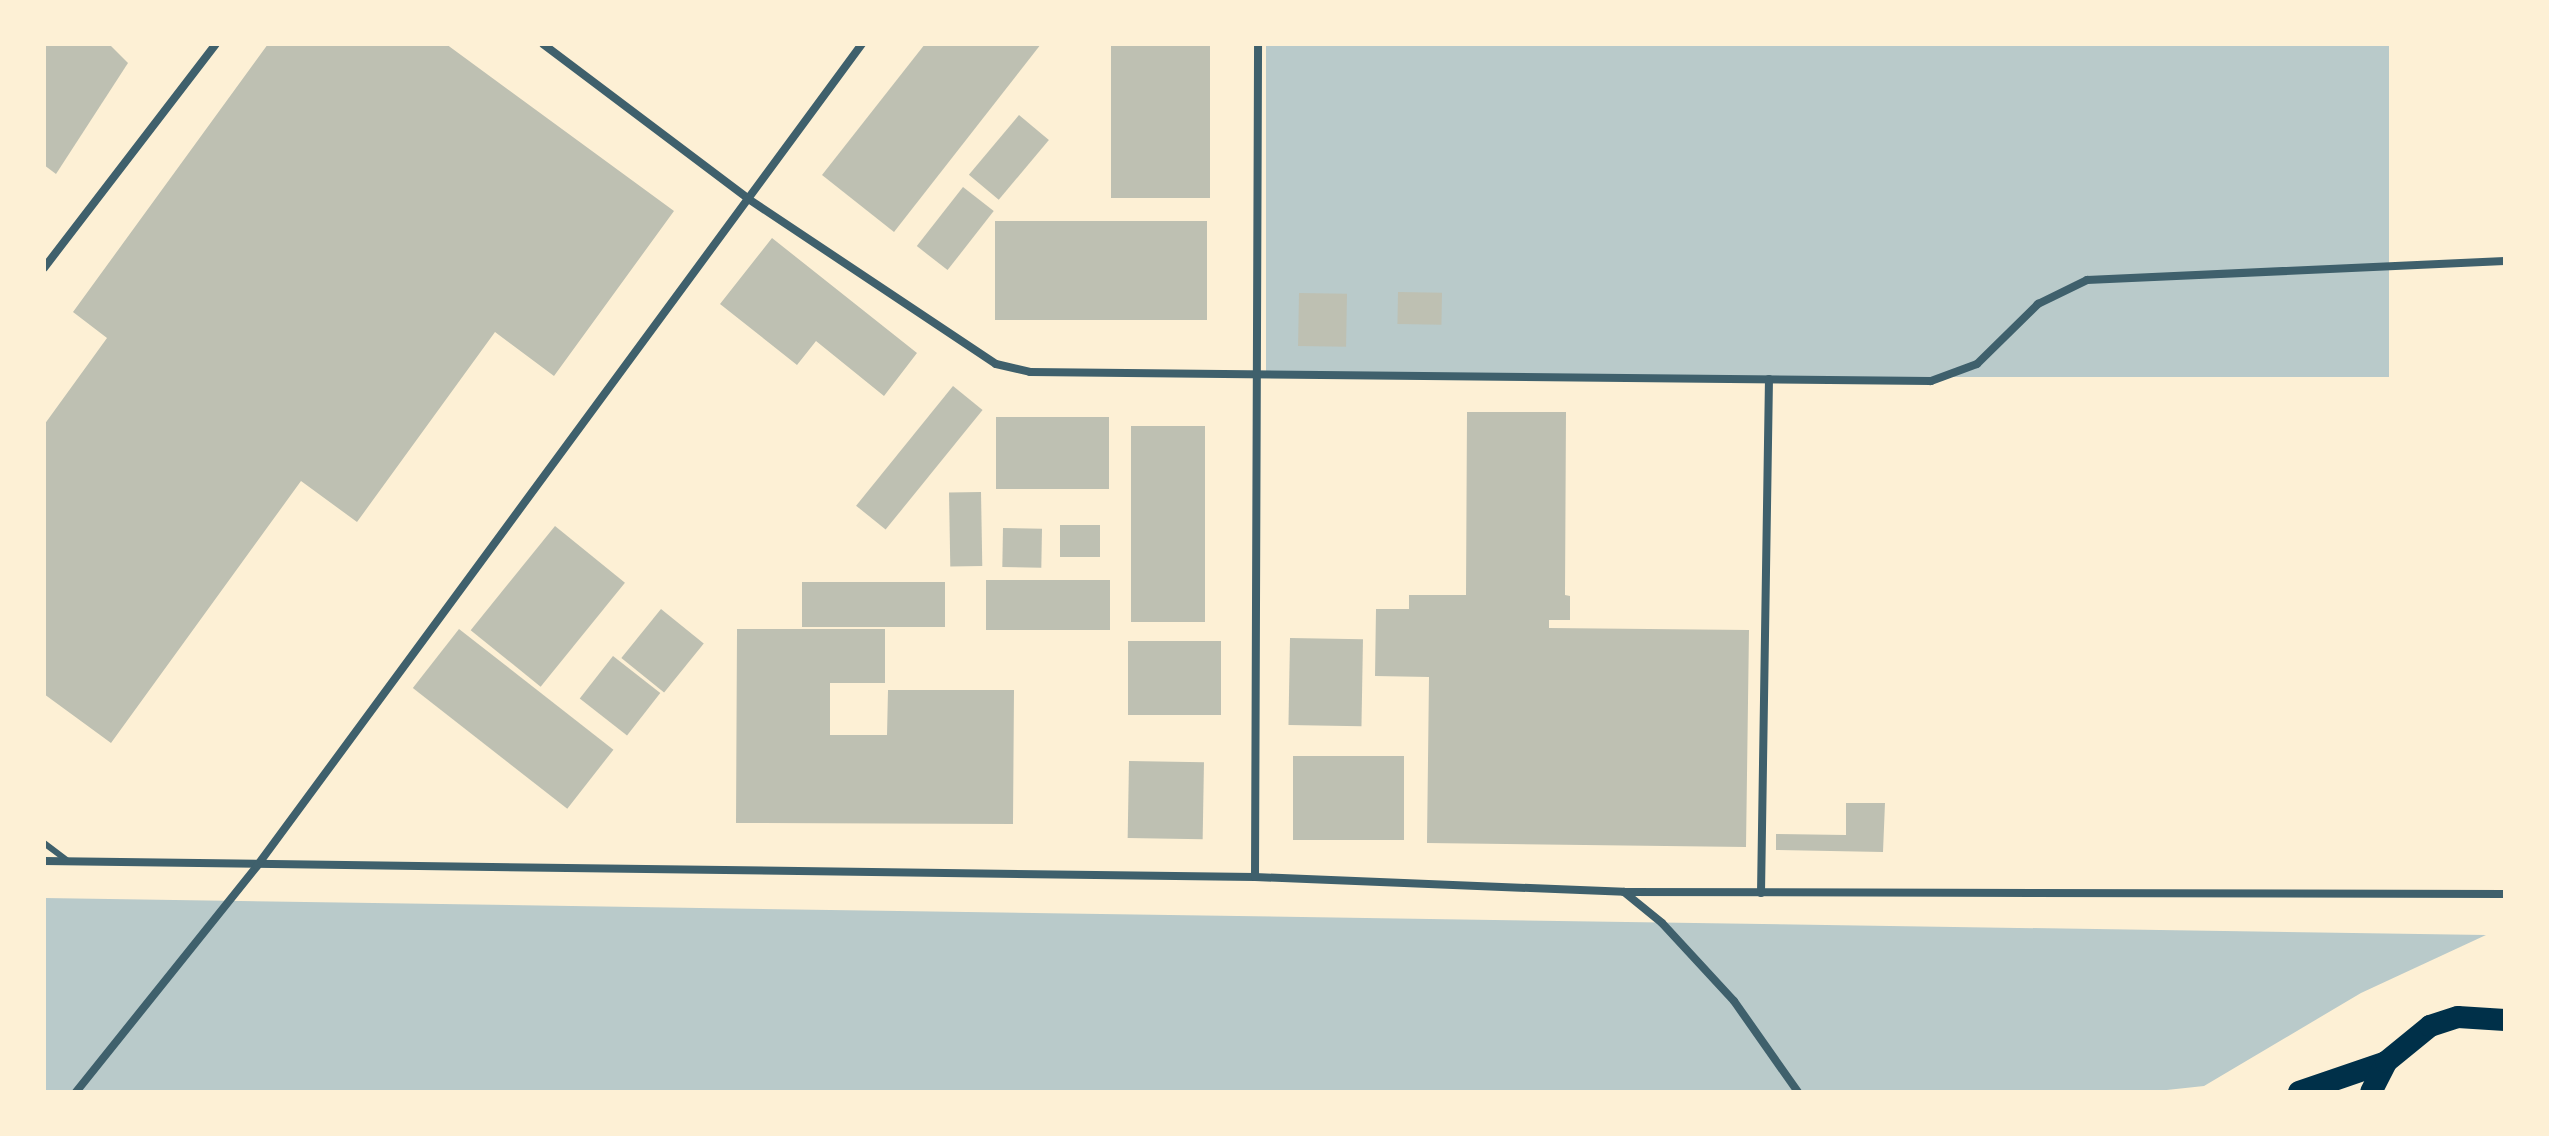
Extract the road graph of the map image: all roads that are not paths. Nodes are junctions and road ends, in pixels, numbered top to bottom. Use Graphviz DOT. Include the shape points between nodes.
graph roads {
  1 [pos="216,44"];
  2 [pos="543,44"];
  3 [pos="862,44"];
  4 [pos="1258,44"];
  5 [pos="747,198"];
  6 [pos="2505,261"];
  7 [pos="44,268"];
  8 [pos="1255,375"];
  9 [pos="1769,379"];
  10 [pos="44,843"];
  11 [pos="44,861"];
  12 [pos="69,862"];
  13 [pos="257,866"];
  14 [pos="1255,877"];
  15 [pos="1624,892"];
  16 [pos="1761,893"];
  17 [pos="2505,894"];
  18 [pos="2505,1000"];
  19 [pos="2496,1018"];
  20 [pos="2386,1062"];
  21 [pos="76,1092"];
  22 [pos="1798,1092"];
  23 [pos="2299,1092"];
  24 [pos="2371,1092"];
  1 -- 7 [label="street"];
  2 -- 5 [label="street"];
  3 -- 5 [label="street"];
  4 -- 8 [label="street"];
  5 -- 8 [label="street" via="996,364 1030,372"];
  5 -- 13 [label="street"];
  6 -- 9 [label="street" via="2087,280 2038,304 1977,364 1931,381"];
  8 -- 9 [label="street"];
  8 -- 14 [label="street"];
  9 -- 16 [label="street"];
  10 -- 12 [label="lane"];
  11 -- 12 [label="street"];
  12 -- 13 [label="street"];
  13 -- 14 [label="street"];
  13 -- 21 [label="street"];
  14 -- 15 [label="street"];
  15 -- 16 [label="street"];
  15 -- 22 [label="street" via="1662,923 1734,1001"];
  16 -- 17 [label="street"];
  18 -- 19 [label="highway"];
  19 -- 20 [label="highway" via="2458,1017 2430,1026"];
  20 -- 23 [label="highway"];
  20 -- 24 [label="highway"];
}
